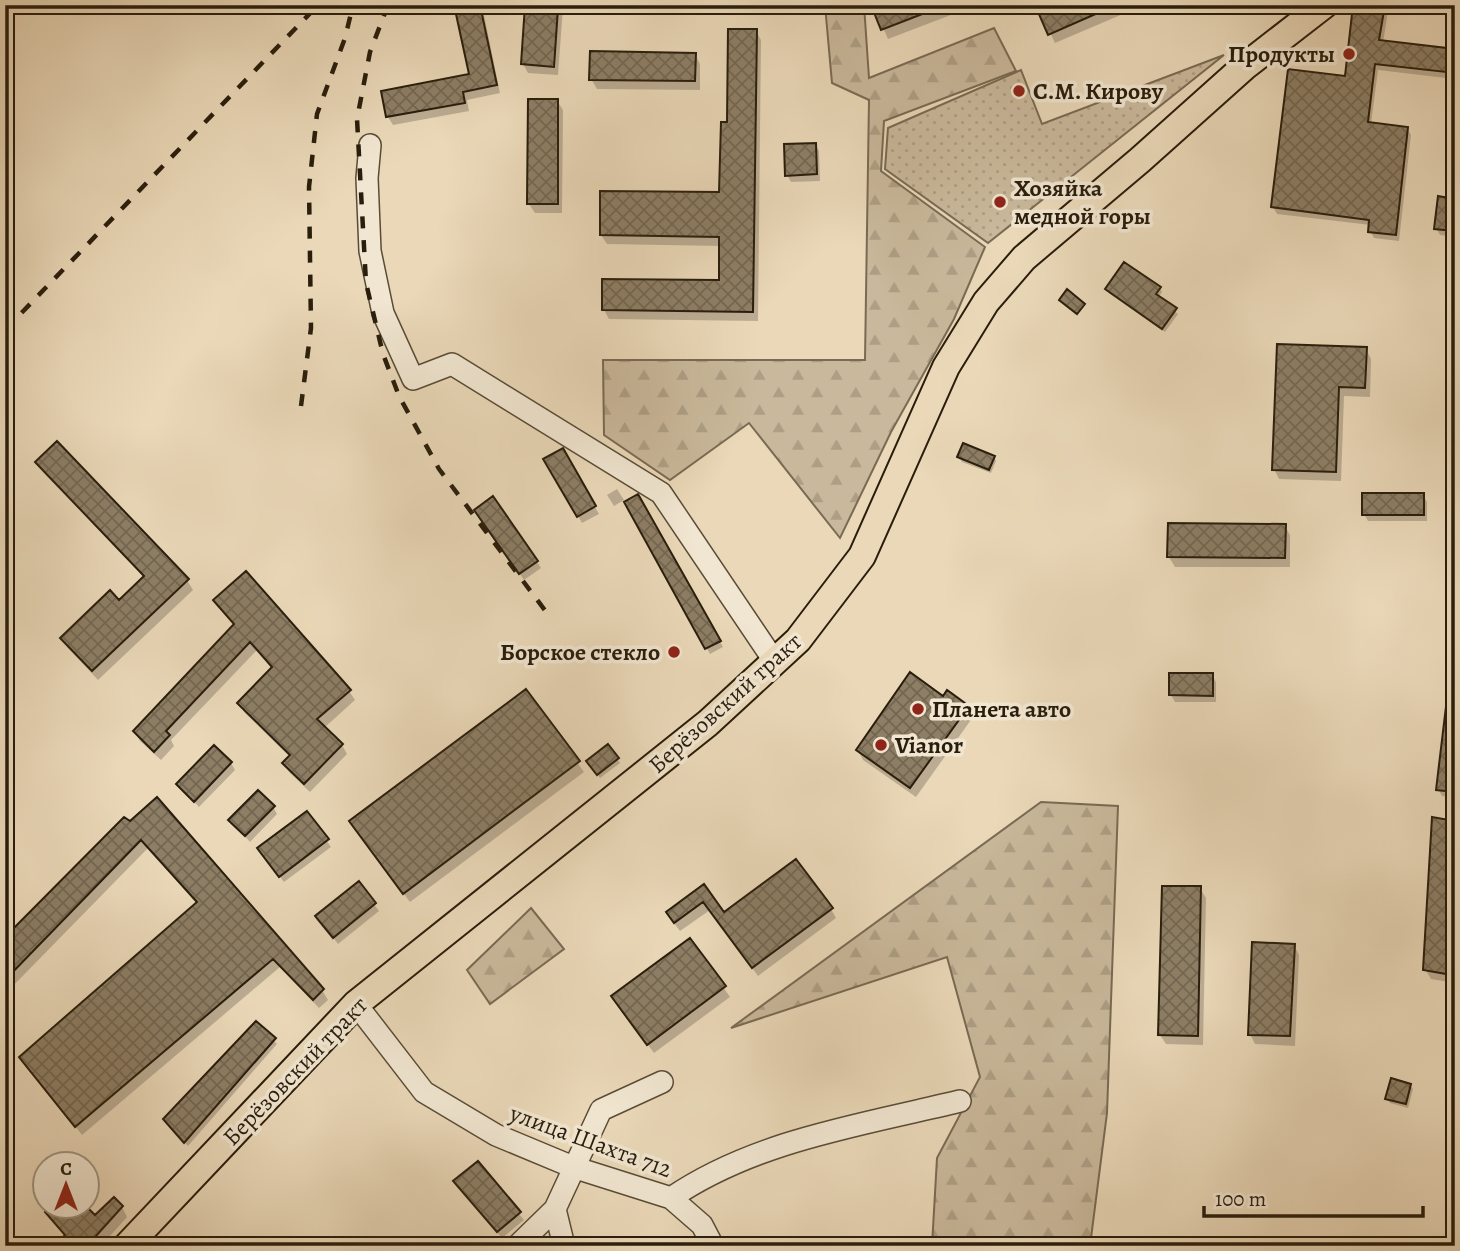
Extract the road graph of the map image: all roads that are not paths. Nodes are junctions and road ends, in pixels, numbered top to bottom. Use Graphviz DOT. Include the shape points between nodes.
graph roads {
  1 [pos="1324,5"];
  2 [pos="370,145"];
  3 [pos="775,663"];
  4 [pos="356,1004"];
  5 [pos="662,1082"];
  6 [pos="960,1101"];
  7 [pos="573,1167"];
  8 [pos="671,1198"];
  9 [pos="555,1209"];
  10 [pos="127,1246"];
  11 [pos="517,1246"];
  12 [pos="564,1246"];
  13 [pos="713,1246"];
  1 -- 3 [label="main road, Берёзовский тракт" via="1244,67 1024,258 986,302 946,367 862,556"];
  2 -- 3 [label="street" via="370,251 383,313 413,379 452,365 661,492"];
  3 -- 4 [label="main road, Берёзовский тракт" via="620,796"];
  4 -- 7 [label="street, улица Шахта 712" via="424,1092 496,1135"];
  4 -- 10 [label="main road, Берёзовский тракт"];
  5 -- 7 [label="street" via="601,1110"];
  6 -- 8 [label="street" via="780,1144 698,1179"];
  7 -- 8 [label="street, улица Шахта 712"];
  7 -- 9 [label="street"];
  8 -- 13 [label="street, улица Шахта 712" via="702,1225"];
  9 -- 11 [label="street"];
  9 -- 12 [label="street"];
}
